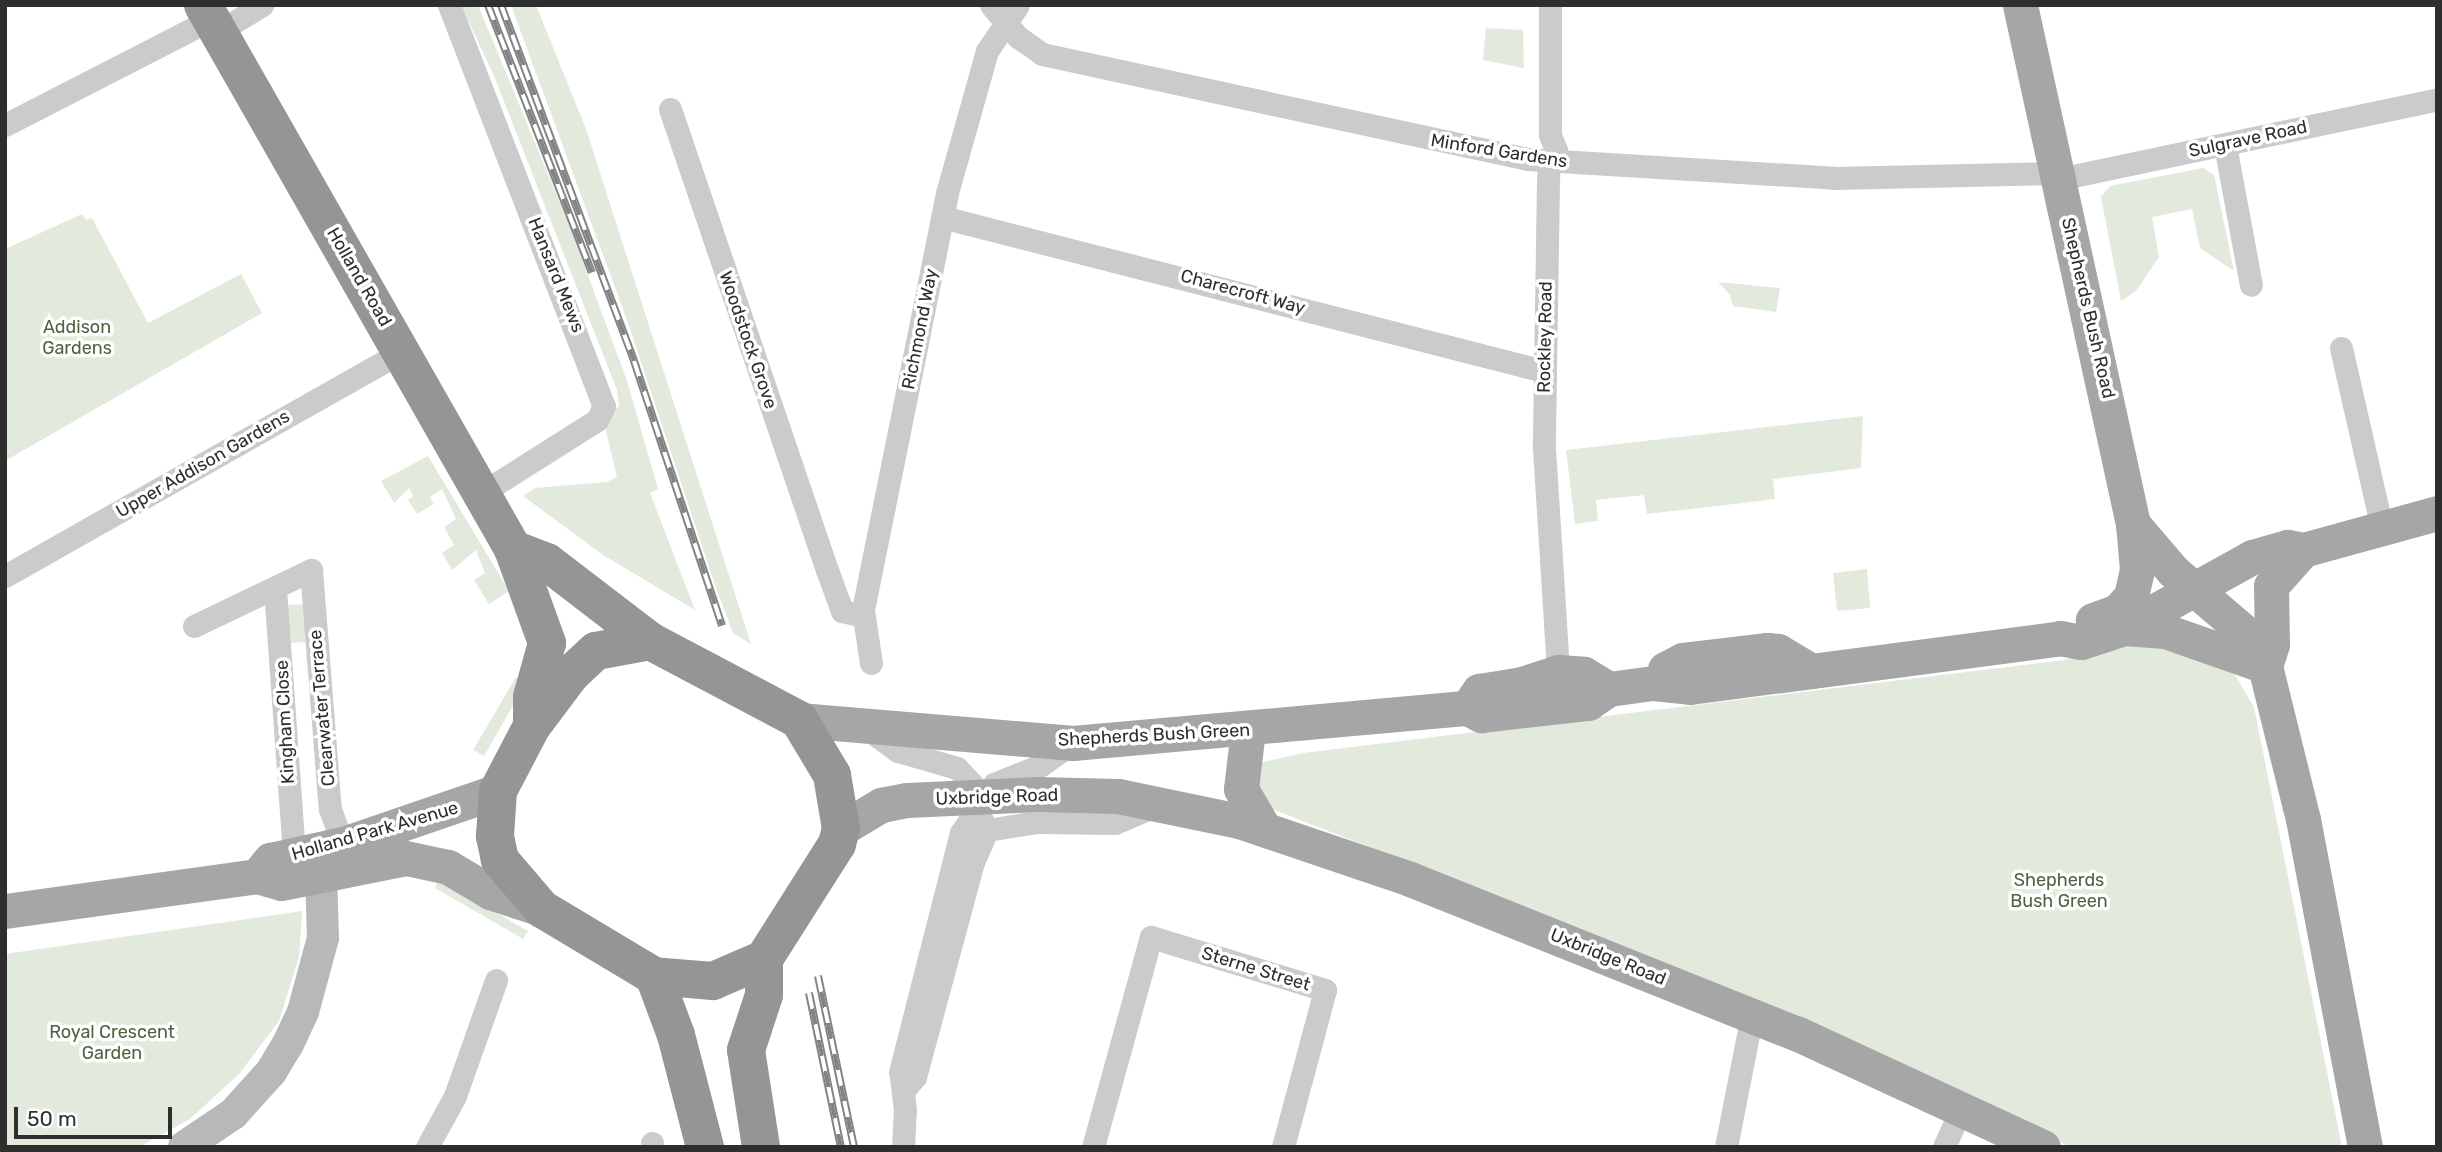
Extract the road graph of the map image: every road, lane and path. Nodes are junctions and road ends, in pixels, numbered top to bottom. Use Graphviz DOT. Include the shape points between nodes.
graph roads {
  1 [pos="262,5"];
  2 [pos="449,5"];
  3 [pos="1550,5"];
  4 [pos="2020,5"];
  5 [pos="1004,11"];
  6 [pos="211,19"];
  7 [pos="2437,99"];
  8 [pos="670,109"];
  9 [pos="5,125"];
  10 [pos="2225,145"];
  11 [pos="1549,162"];
  12 [pos="2058,176"];
  13 [pos="942,217"];
  14 [pos="2251,285"];
  15 [pos="2341,348"];
  16 [pos="401,352"];
  17 [pos="1544,371"];
  18 [pos="483,492"];
  19 [pos="2437,513"];
  20 [pos="2133,524"];
  21 [pos="2382,528"];
  22 [pos="513,548"];
  23 [pos="2303,550"];
  24 [pos="827,570"];
  25 [pos="872,572"];
  26 [pos="5,576"];
  27 [pos="275,589"];
  28 [pos="2193,589"];
  29 [pos="863,616"];
  30 [pos="194,626"];
  31 [pos="2124,628"];
  32 [pos="2060,638"];
  33 [pos="650,641"];
  34 [pos="871,663"];
  35 [pos="2264,666"];
  36 [pos="1665,669"];
  37 [pos="1811,671"];
  38 [pos="1558,672"];
  39 [pos="1609,689"];
  40 [pos="1467,708"];
  41 [pos="799,720"];
  42 [pos="861,725"];
  43 [pos="532,726"];
  44 [pos="1248,730"];
  45 [pos="1073,743"];
  46 [pos="498,791"];
  47 [pos="983,813"];
  48 [pos="1263,827"];
  49 [pos="841,830"];
  50 [pos="343,844"];
  51 [pos="294,856"];
  52 [pos="257,876"];
  53 [pos="321,876"];
  54 [pos="542,909"];
  55 [pos="5,911"];
  56 [pos="764,959"];
  57 [pos="654,976"];
  58 [pos="496,980"];
  59 [pos="1752,1015"];
  60 [pos="1961,1109"];
  61 [pos="184,1147"];
  62 [pos="427,1147"];
  63 [pos="705,1147"];
  64 [pos="761,1147"];
  65 [pos="903,1147"];
  66 [pos="1094,1147"];
  67 [pos="1283,1147"];
  68 [pos="1726,1147"];
  69 [pos="1944,1147"];
  70 [pos="2043,1147"];
  71 [pos="2365,1147"];
  1 -- 6 [label="street"];
  2 -- 18 [label="street, Hansard Mews" via="604,406 597,421"];
  3 -- 11 [label="street, Rockley Road" via="1550,135 1556,150"];
  4 -- 12 [label="main road, Shepherds Bush Road"];
  5 -- 11 [label="street, Minford Gardens" via="1042,54"];
  5 -- 13 [label="street, Richmond Way" via="987,51"];
  6 -- 9 [label="street"];
  6 -- 16 [label="highway, Holland Road"];
  7 -- 10 [label="street, Sulgrave Road"];
  8 -- 24 [label="street, Woodstock Grove"];
  10 -- 12 [label="street, Sulgrave Road"];
  10 -- 14 [label="street"];
  11 -- 12 [label="street, Minford Gardens" via="1834,178"];
  11 -- 17 [label="street, Rockley Road"];
  12 -- 20 [label="main road, Shepherds Bush Road"];
  13 -- 17 [label="street, Charecroft Way"];
  13 -- 25 [label="street, Richmond Way"];
  15 -- 21 [label="street"];
  16 -- 18 [label="highway, Holland Road"];
  16 -- 26 [label="street, Upper Addison Gardens"];
  17 -- 38 [label="street, Rockley Road" via="1549,572"];
  18 -- 22 [label="highway, Holland Road"];
  19 -- 21 [label="main road, Shepherds Bush Green"];
  20 -- 28 [label="main road"];
  20 -- 32 [label="main road, Shepherds Bush Green" via="2137,570 2128,601 2118,611 2077,625"];
  21 -- 23 [label="main road, Shepherds Bush Green"];
  22 -- 33 [label="highway" via="547,562"];
  22 -- 43 [label="highway, Holland Road" via="547,643 532,697"];
  23 -- 28 [label="main road, Shepherds Bush Green" via="2288,547 2252,557"];
  23 -- 35 [label="main road" via="2271,586 2272,644"];
  24 -- 25 [label="street" via="852,580"];
  24 -- 29 [label="street, Woodstock Grove" via="842,611"];
  25 -- 29 [label="street, Richmond Way"];
  27 -- 30 [label="street"];
  27 -- 50 [label="street, Clearwater Terrace" via="311,570 330,809"];
  27 -- 51 [label="street, Kingham Close"];
  28 -- 31 [label="main road, Shepherds Bush Green"];
  28 -- 35 [label="main road" via="2249,636"];
  29 -- 34 [label="street, Richmond Way"];
  31 -- 32 [label="main road, Shepherds Bush Green" via="2081,642"];
  31 -- 35 [label="main road, Shepherds Bush Green" via="2165,631"];
  32 -- 37 [label="main road, Shepherds Bush Green"];
  33 -- 41 [label="highway"];
  33 -- 43 [label="highway" via="592,654"];
  35 -- 71 [label="main road" via="2303,819"];
  36 -- 37 [label="main road" via="1683,660 1767,650 1778,651"];
  37 -- 39 [label="main road, Shepherds Bush Green" via="1690,687 1653,683"];
  38 -- 39 [label="main road" via="1584,674"];
  38 -- 40 [label="main road" via="1479,691"];
  39 -- 40 [label="main road, Shepherds Bush Green" via="1588,702 1553,707 1481,715"];
  40 -- 44 [label="main road, Shepherds Bush Green"];
  41 -- 42 [label="main road, Shepherds Bush Green"];
  41 -- 49 [label="highway" via="831,771"];
  42 -- 45 [label="main road, Shepherds Bush Green"];
  42 -- 47 [label="street" via="898,751 957,768"];
  43 -- 46 [label="highway"];
  44 -- 45 [label="main road, Shepherds Bush Green"];
  44 -- 48 [label="main road" via="1241,789"];
  45 -- 47 [label="street" via="1041,765 1004,778"];
  46 -- 50 [label="main road, Holland Park Avenue"];
  46 -- 54 [label="highway" via="494,830 500,860"];
  47 -- 48 [label="main road, Uxbridge Road" via="1118,796"];
  47 -- 49 [label="main road, Uxbridge Road" via="881,805"];
  47 -- 65 [label="street" via="958,845 917,1000 900,1072"];
  48 -- 59 [label="main road, Uxbridge Road" via="1410,878"];
  49 -- 56 [label="highway" via="837,844"];
  50 -- 51 [label="main road, Holland Park Avenue"];
  51 -- 52 [label="main road, Holland Park Avenue" via="270,860"];
  52 -- 53 [label="main road, Holland Park Avenue" via="281,883"];
  52 -- 55 [label="main road, Holland Park Avenue"];
  53 -- 54 [label="main road, Holland Park Avenue" via="406,858 429,860 490,892"];
  53 -- 61 [label="street" via="323,938 307,1002 288,1044 271,1072 233,1114"];
  54 -- 57 [label="highway"];
  56 -- 57 [label="highway" via="713,981"];
  56 -- 64 [label="highway" via="764,995 746,1051"];
  57 -- 63 [label="highway" via="676,1035"];
  58 -- 62 [label="street" via="455,1096"];
  59 -- 60 [label="main road, Uxbridge Road"];
  59 -- 68 [label="street"];
  60 -- 69 [label="street"];
  60 -- 70 [label="main road, Uxbridge Road"];
  66 -- 67 [label="street, Sterne Street" via="1151,937 1325,990"];
}
